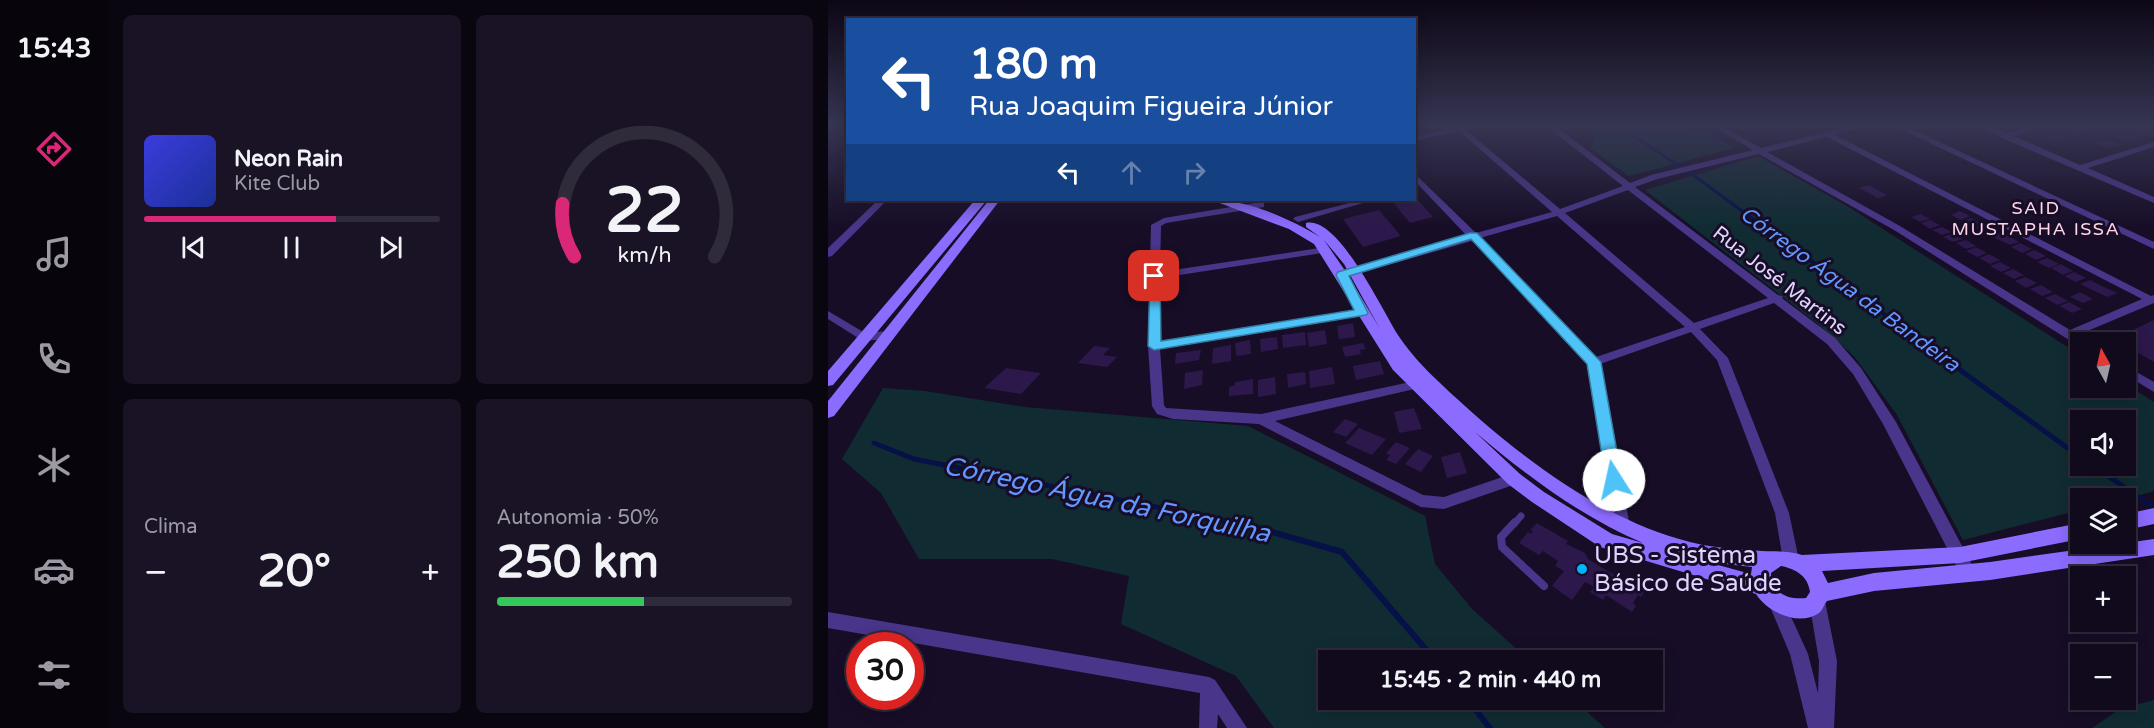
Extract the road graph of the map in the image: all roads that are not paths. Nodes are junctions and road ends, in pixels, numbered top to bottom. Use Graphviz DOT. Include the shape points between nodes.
graph roads {
  1 [pos="1495,159"];
  2 [pos="1594,159"];
  3 [pos="1732,159"];
  4 [pos="1775,159"];
  5 [pos="1877,159"];
  6 [pos="1968,159"];
  7 [pos="2058,159"];
  8 [pos="2107,159"];
  9 [pos="2079,168"];
  10 [pos="1654,177"];
  11 [pos="1620,179"];
  12 [pos="1419,186"];
  13 [pos="1630,187"];
  14 [pos="2154,200"];
  15 [pos="882,201"];
  16 [pos="980,201"];
  17 [pos="993,201"];
  18 [pos="1228,201"];
  19 [pos="1365,201"];
  20 [pos="1251,204"];
  21 [pos="1557,213"];
  22 [pos="1298,219"];
  23 [pos="1474,235"];
  24 [pos="2154,246"];
  25 [pos="1326,250"];
  26 [pos="828,254"];
  27 [pos="1349,273"];
  28 [pos="1154,276"];
  29 [pos="1778,298"];
  30 [pos="2152,299"];
  31 [pos="1362,313"];
  32 [pos="828,314"];
  33 [pos="1692,327"];
  34 [pos="887,335"];
  35 [pos="2069,335"];
  36 [pos="864,337"];
  37 [pos="1154,346"];
  38 [pos="1594,362"];
  39 [pos="2136,376"];
  40 [pos="828,381"];
  41 [pos="1415,385"];
  42 [pos="2154,388"];
  43 [pos="828,411"];
  44 [pos="1261,419"];
  45 [pos="1514,479"];
  46 [pos="1521,516"];
  47 [pos="2154,516"];
  48 [pos="2136,520"];
  49 [pos="1622,528"];
  50 [pos="2070,533"];
  51 [pos="2154,548"];
  52 [pos="1960,555"];
  53 [pos="1788,561"];
  54 [pos="1969,574"];
  55 [pos="1544,586"];
  56 [pos="1763,587"];
  57 [pos="1819,598"];
  58 [pos="1776,602"];
  59 [pos="828,620"];
  60 [pos="1209,686"];
  61 [pos="1208,728"];
  62 [pos="1238,728"];
  63 [pos="1817,728"];
  64 [pos="1825,728"];
  1 -- 21 [label="street"];
  2 -- 11 [label="street, Rua José Martins"];
  3 -- 10 [label="street"];
  4 -- 35 [label="street" via="1897,228"];
  5 -- 30 [label="street"];
  6 -- 24 [label="street"];
  7 -- 9 [label="street"];
  8 -- 9 [label="street"];
  9 -- 14 [label="street"];
  10 -- 11 [label="street"];
  10 -- 13 [label="street"];
  11 -- 13 [label="street, Rua José Martins"];
  12 -- 23 [label="street"];
  13 -- 21 [label="street"];
  13 -- 29 [label="street, Rua José Martins"];
  15 -- 26 [label="street"];
  16 -- 36 [label="street"];
  17 -- 34 [label="street"];
  18 -- 20 [label="street"];
  19 -- 22 [label="street"];
  20 -- 22 [label="street"];
  20 -- 25 [label="street" via="1302,231"];
  20 -- 28 [label="street" via="1158,223"];
  21 -- 23 [label="street"];
  21 -- 33 [label="street"];
  22 -- 27 [label="street" via="1330,238"];
  23 -- 27 [label="street"];
  23 -- 38 [label="street"];
  25 -- 27 [label="street"];
  25 -- 28 [label="street"];
  27 -- 31 [label="street"];
  27 -- 49 [label="street" via="1400,348 1456,407 1532,471"];
  28 -- 37 [label="street"];
  29 -- 33 [label="street"];
  29 -- 52 [label="street, Rua José Martins" via="1831,341 1857,370"];
  30 -- 35 [label="street"];
  31 -- 37 [label="street"];
  31 -- 41 [label="street"];
  32 -- 36 [label="street"];
  33 -- 38 [label="street"];
  33 -- 53 [label="street" via="1722,358 1782,513"];
  34 -- 36 [label="street"];
  34 -- 43 [label="street"];
  36 -- 40 [label="street"];
  37 -- 44 [label="street" via="1156,402 1162,411"];
  38 -- 49 [label="street"];
  39 -- 42 [label="street"];
  41 -- 44 [label="street"];
  41 -- 45 [label="street"];
  44 -- 45 [label="street" via="1421,501 1444,503"];
  45 -- 56 [label="street" via="1607,541"];
  46 -- 55 [label="lane" via="1501,537 1502,547"];
  47 -- 48 [label="street"];
  49 -- 53 [label="street" via="1727,558"];
  50 -- 52 [label="street"];
  51 -- 54 [label="street"];
  52 -- 53 [label="street"];
  52 -- 54 [label="street, Rua José Martins"];
  53 -- 56 [label="street" via="1761,570"];
  53 -- 57 [label="street" via="1816,578"];
  54 -- 57 [label="street" via="1871,583 1840,588"];
  56 -- 58 [label="street"];
  57 -- 58 [label="street" via="1804,609"];
  57 -- 64 [label="street" via="1828,662"];
  58 -- 63 [label="street" via="1799,654"];
  59 -- 60 [label="street"];
  60 -- 61 [label="street"];
  60 -- 62 [label="street"];
}
